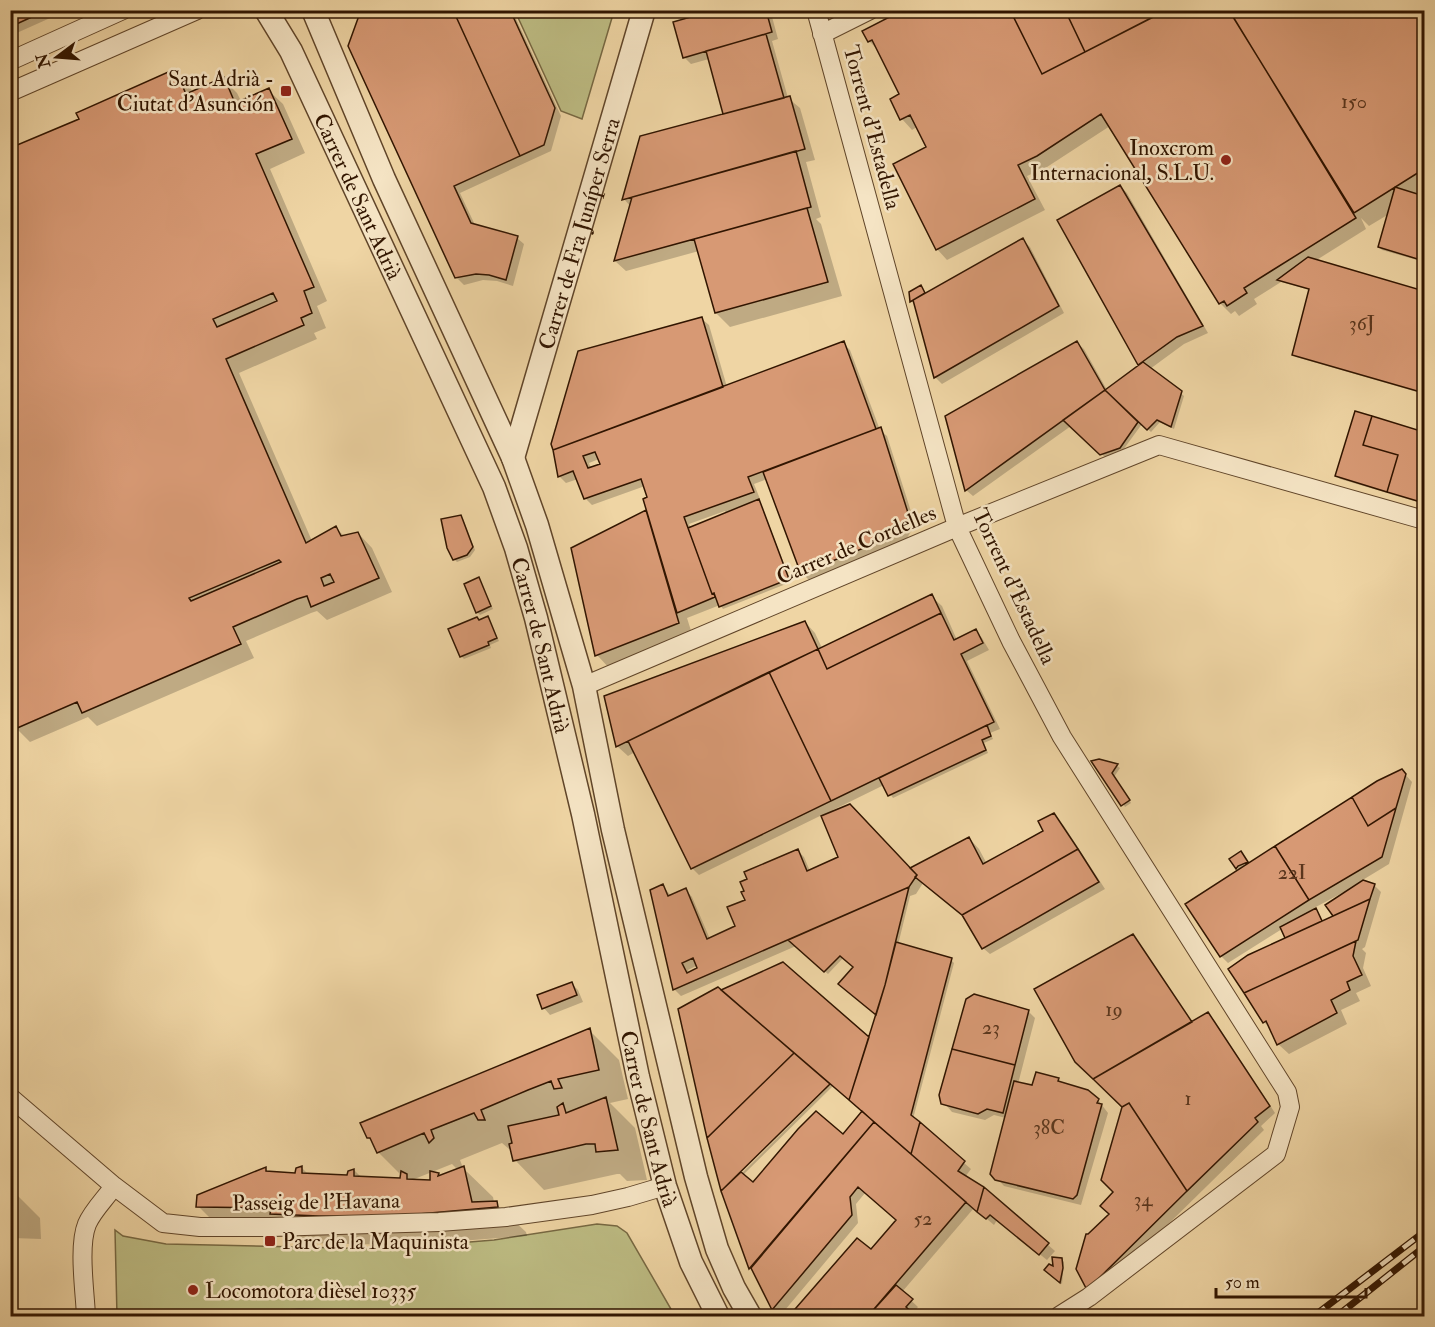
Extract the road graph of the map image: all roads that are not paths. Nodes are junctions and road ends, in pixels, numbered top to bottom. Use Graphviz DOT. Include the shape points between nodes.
graph roads {
  1 [pos="123,10"];
  2 [pos="197,10"];
  3 [pos="266,10"];
  4 [pos="313,10"];
  5 [pos="644,10"];
  6 [pos="816,10"];
  7 [pos="870,10"];
  8 [pos="822,34"];
  9 [pos="10,61"];
  10 [pos="10,93"];
  11 [pos="513,458"];
  12 [pos="1425,520"];
  13 [pos="957,527"];
  14 [pos="584,686"];
  15 [pos="10,1098"];
  16 [pos="696,1177"];
  17 [pos="114,1186"];
  18 [pos="665,1186"];
  19 [pos="86,1317"];
  20 [pos="718,1317"];
  21 [pos="750,1317"];
  22 [pos="1059,1317"];
  1 -- 9 [label="street"];
  2 -- 10 [label="street"];
  3 -- 18 [label="street, Carrer de Sant Adrià" via="291,51 494,487 516,548 583,814"];
  4 -- 11 [label="street, Carrer de Sant Adrià" via="384,179"];
  5 -- 11 [label="street, Carrer de Fra Juníper Serra"];
  6 -- 8 [label="street, Torrent d'Estadella"];
  7 -- 8 [label="street"];
  8 -- 13 [label="street, Torrent d'Estadella"];
  11 -- 14 [label="street, Carrer de Sant Adrià"];
  12 -- 13 [label="street, Carrer de Cordelles" via="1159,445"];
  13 -- 14 [label="street, Carrer de Cordelles"];
  13 -- 22 [label="street, Torrent d'Estadella" via="1062,737 1287,1092 1290,1107 1276,1154"];
  14 -- 16 [label="street, Carrer de Sant Adrià" via="613,830"];
  15 -- 17 [label="street, Passeig de l'Havana"];
  16 -- 18 [label="street"];
  16 -- 21 [label="street, Carrer de Sant Adrià" via="717,1249"];
  17 -- 18 [label="street, Passeig de l'Havana" via="163,1223 200,1227 428,1223 506,1217 592,1205"];
  17 -- 19 [label="street" via="91,1217 85,1233"];
  18 -- 20 [label="street, Carrer de Sant Adrià" via="691,1262"];
}
